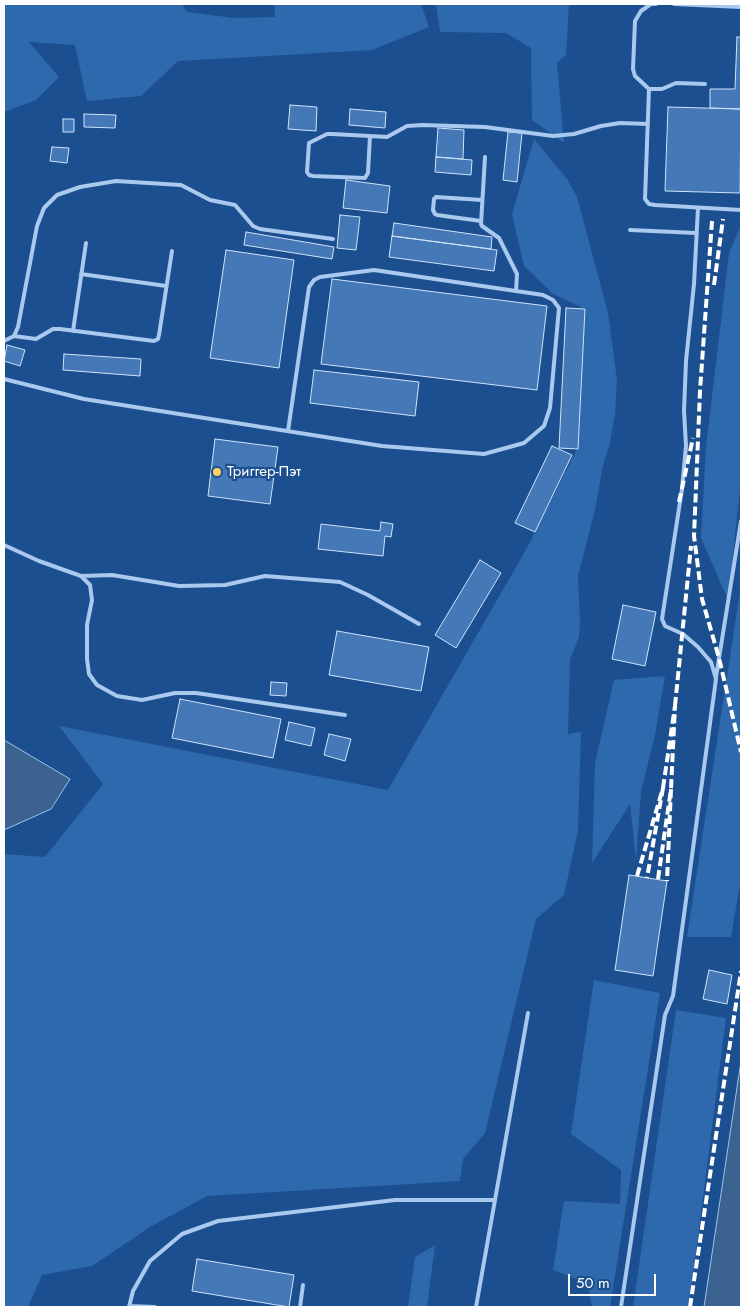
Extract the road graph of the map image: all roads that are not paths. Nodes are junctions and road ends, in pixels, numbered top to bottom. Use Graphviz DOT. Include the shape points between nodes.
graph roads {
  1 [pos="656,4"];
  2 [pos="674,4"];
  3 [pos="741,7"];
  4 [pos="706,84"];
  5 [pos="649,89"];
  6 [pos="648,124"];
  7 [pos="370,136"];
  8 [pos="485,157"];
  9 [pos="482,200"];
  10 [pos="698,208"];
  11 [pos="741,210"];
  12 [pos="481,220"];
  13 [pos="630,230"];
  14 [pos="696,233"];
  15 [pos="333,239"];
  16 [pos="86,243"];
  17 [pos="172,251"];
  18 [pos="81,274"];
  19 [pos="166,286"];
  20 [pos="516,290"];
  21 [pos="73,331"];
  22 [pos="14,336"];
  23 [pos="4,341"];
  24 [pos="4,379"];
  25 [pos="288,431"];
  26 [pos="741,521"];
  27 [pos="4,545"];
  28 [pos="81,576"];
  29 [pos="419,624"];
  30 [pos="716,679"];
  31 [pos="345,715"];
  32 [pos="528,1013"];
  33 [pos="495,1200"];
  34 [pos="304,1285"];
  35 [pos="129,1307"];
  36 [pos="155,1307"];
  37 [pos="300,1307"];
  38 [pos="476,1307"];
  39 [pos="621,1307"];
  1 -- 5 [label="lane" via="640,11 635,21 633,69 635,76"];
  2 -- 3 [label="lane"];
  4 -- 5 [label="lane" via="676,83 662,90"];
  5 -- 6 [label="lane"];
  6 -- 7 [label="lane" via="620,123 553,136 485,127 422,124 408,126 387,137"];
  6 -- 10 [label="lane" via="645,199 655,206"];
  7 -- 7 [label="lane" via="327,134 312,140 308,148 307,172 313,176 365,178"];
  8 -- 9 [label="lane"];
  9 -- 12 [label="lane"];
  9 -- 12 [label="lane" via="436,197 433,210 437,214"];
  10 -- 11 [label="lane"];
  10 -- 14 [label="lane"];
  12 -- 20 [label="lane" via="482,226 499,238 517,274"];
  13 -- 14 [label="lane"];
  14 -- 30 [label="lane" via="686,361 685,455 662,619 665,626 683,634 698,647 711,662"];
  15 -- 22 [label="lane" via="253,226 235,205 210,200 181,185 116,181 80,187 57,195 44,208 37,226"];
  16 -- 18 [label="lane"];
  17 -- 19 [label="lane"];
  18 -- 19 [label="lane"];
  18 -- 21 [label="lane"];
  19 -- 21 [label="lane" via="159,335 154,342"];
  20 -- 25 [label="lane" via="374,270 314,280 310,286"];
  20 -- 25 [label="lane" via="543,295 559,308 550,408 544,426 524,443 484,454 382,446"];
  21 -- 22 [label="lane" via="53,329 36,338"];
  22 -- 23 [label="lane"];
  24 -- 25 [label="lane" via="84,399"];
  26 -- 30 [label="lane"];
  27 -- 28 [label="lane"];
  28 -- 29 [label="lane" via="112,575 179,586 225,585 265,576 340,582 368,594"];
  28 -- 31 [label="lane" via="90,585 92,600 86,659 89,674 97,685 117,696 142,700 196,692"];
  30 -- 39 [label="lane" via="673,996 665,1015"];
  32 -- 33 [label="lane"];
  33 -- 35 [label="lane" via="395,1200 218,1221 182,1234 150,1261 133,1291"];
  33 -- 38 [label="lane"];
  34 -- 37 [label="lane"];
  35 -- 36 [label="lane"];
}
